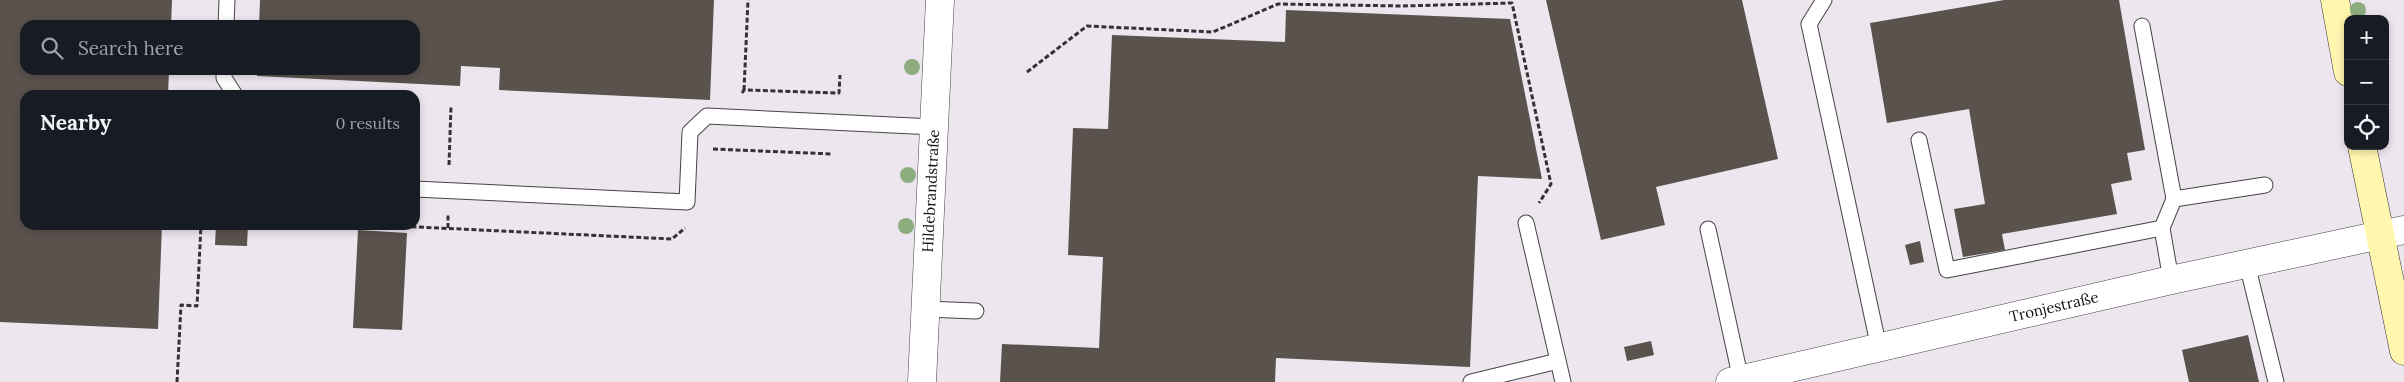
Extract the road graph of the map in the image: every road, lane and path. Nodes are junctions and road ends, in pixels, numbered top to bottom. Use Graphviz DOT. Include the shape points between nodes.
graph roads {
  1 [pos="227,0"];
  2 [pos="748,0"];
  3 [pos="942,0"];
  4 [pos="1824,0"];
  5 [pos="2335,0"];
  6 [pos="226,20"];
  7 [pos="2142,26"];
  8 [pos="2346,60"];
  9 [pos="1027,72"];
  10 [pos="224,75"];
  11 [pos="232,90"];
  12 [pos="744,90"];
  13 [pos="934,127"];
  14 [pos="1919,140"];
  15 [pos="705,149"];
  16 [pos="2363,150"];
  17 [pos="832,154"];
  18 [pos="2265,186"];
  19 [pos="420,189"];
  20 [pos="2174,198"];
  21 [pos="1526,223"];
  22 [pos="2162,228"];
  23 [pos="1708,229"];
  24 [pos="201,230"];
  25 [pos="2391,232"];
  26 [pos="2247,264"];
  27 [pos="2170,280"];
  28 [pos="925,309"];
  29 [pos="976,311"];
  30 [pos="1879,348"];
  31 [pos="2404,351"];
  32 [pos="1558,361"];
  33 [pos="1735,381"];
  34 [pos="177,382"];
  35 [pos="922,382"];
  36 [pos="1471,382"];
  37 [pos="1563,382"];
  38 [pos="2276,382"];
  1 -- 6 [label="lane"];
  2 -- 12 [label="path"];
  3 -- 13 [label="street, Hildebrandstraße"];
  4 -- 30 [label="lane" via="1809,24"];
  5 -- 8 [label="main road"];
  7 -- 20 [label="lane"];
  9 -- 21 [label="path" via="1087,26 1213,32 1278,4 1403,6 1512,3 1551,184"];
  10 -- 11 [label="lane"];
  13 -- 19 [label="lane" via="707,116 690,132 687,202"];
  13 -- 28 [label="street, Hildebrandstraße"];
  14 -- 22 [label="lane" via="1947,270"];
  15 -- 17 [label="path"];
  16 -- 25 [label="main road"];
  18 -- 20 [label="lane"];
  20 -- 22 [label="lane"];
  21 -- 32 [label="lane"];
  22 -- 27 [label="lane"];
  23 -- 33 [label="lane"];
  24 -- 34 [label="path" via="197,306 181,305"];
  25 -- 26 [label="street, Tronjestraße"];
  25 -- 31 [label="main road"];
  26 -- 27 [label="street, Tronjestraße"];
  26 -- 38 [label="lane"];
  27 -- 30 [label="street, Tronjestraße"];
  28 -- 29 [label="lane"];
  28 -- 35 [label="street, Hildebrandstraße"];
  30 -- 33 [label="street, Tronjestraße"];
  32 -- 36 [label="lane"];
  32 -- 37 [label="lane"];
}
